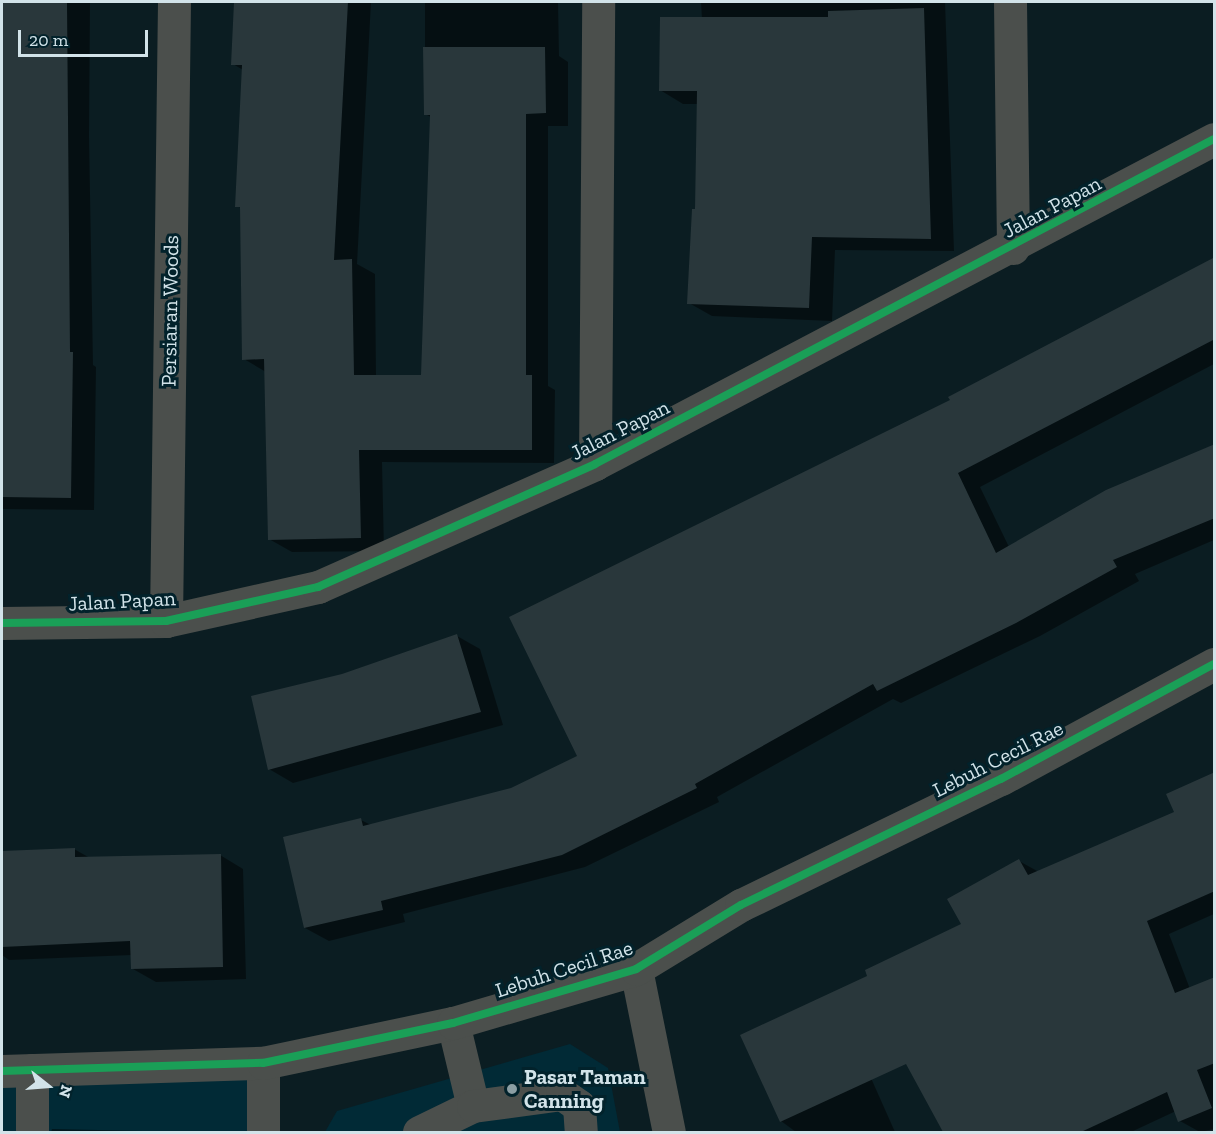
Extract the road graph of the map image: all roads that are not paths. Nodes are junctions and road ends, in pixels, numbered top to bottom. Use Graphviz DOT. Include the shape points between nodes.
graph roads {
  1 [pos="174,2"];
  2 [pos="598,2"];
  3 [pos="1010,2"];
  4 [pos="1215,139"];
  5 [pos="1013,248"];
  6 [pos="595,464"];
  7 [pos="166,621"];
  8 [pos="2,623"];
  9 [pos="1215,664"];
  10 [pos="636,969"];
  11 [pos="453,1023"];
  12 [pos="263,1063"];
  13 [pos="17,1071"];
  14 [pos="473,1106"];
  15 [pos="32,1132"];
  16 [pos="263,1132"];
  17 [pos="419,1132"];
  18 [pos="581,1132"];
  19 [pos="669,1132"];
  1 -- 7 [label="street, Persiaran Woods"];
  2 -- 6 [label="street"];
  3 -- 5 [label="street"];
  4 -- 5 [label="street, Jalan Papan"];
  5 -- 6 [label="street, Jalan Papan"];
  6 -- 7 [label="street, Jalan Papan" via="318,587"];
  7 -- 8 [label="street, Jalan Papan"];
  9 -- 10 [label="street, Lebuh Cecil Rae" via="1001,779 741,905"];
  10 -- 11 [label="street, Lebuh Cecil Rae"];
  10 -- 19 [label="street"];
  11 -- 12 [label="street, Lebuh Cecil Rae"];
  11 -- 14 [label="street"];
  12 -- 13 [label="street, Lebuh Cecil Rae"];
  12 -- 16 [label="street"];
  13 -- 15 [label="street"];
  14 -- 17 [label="street"];
  14 -- 18 [label="street" via="562,1094 572,1097 579,1106"];
}
